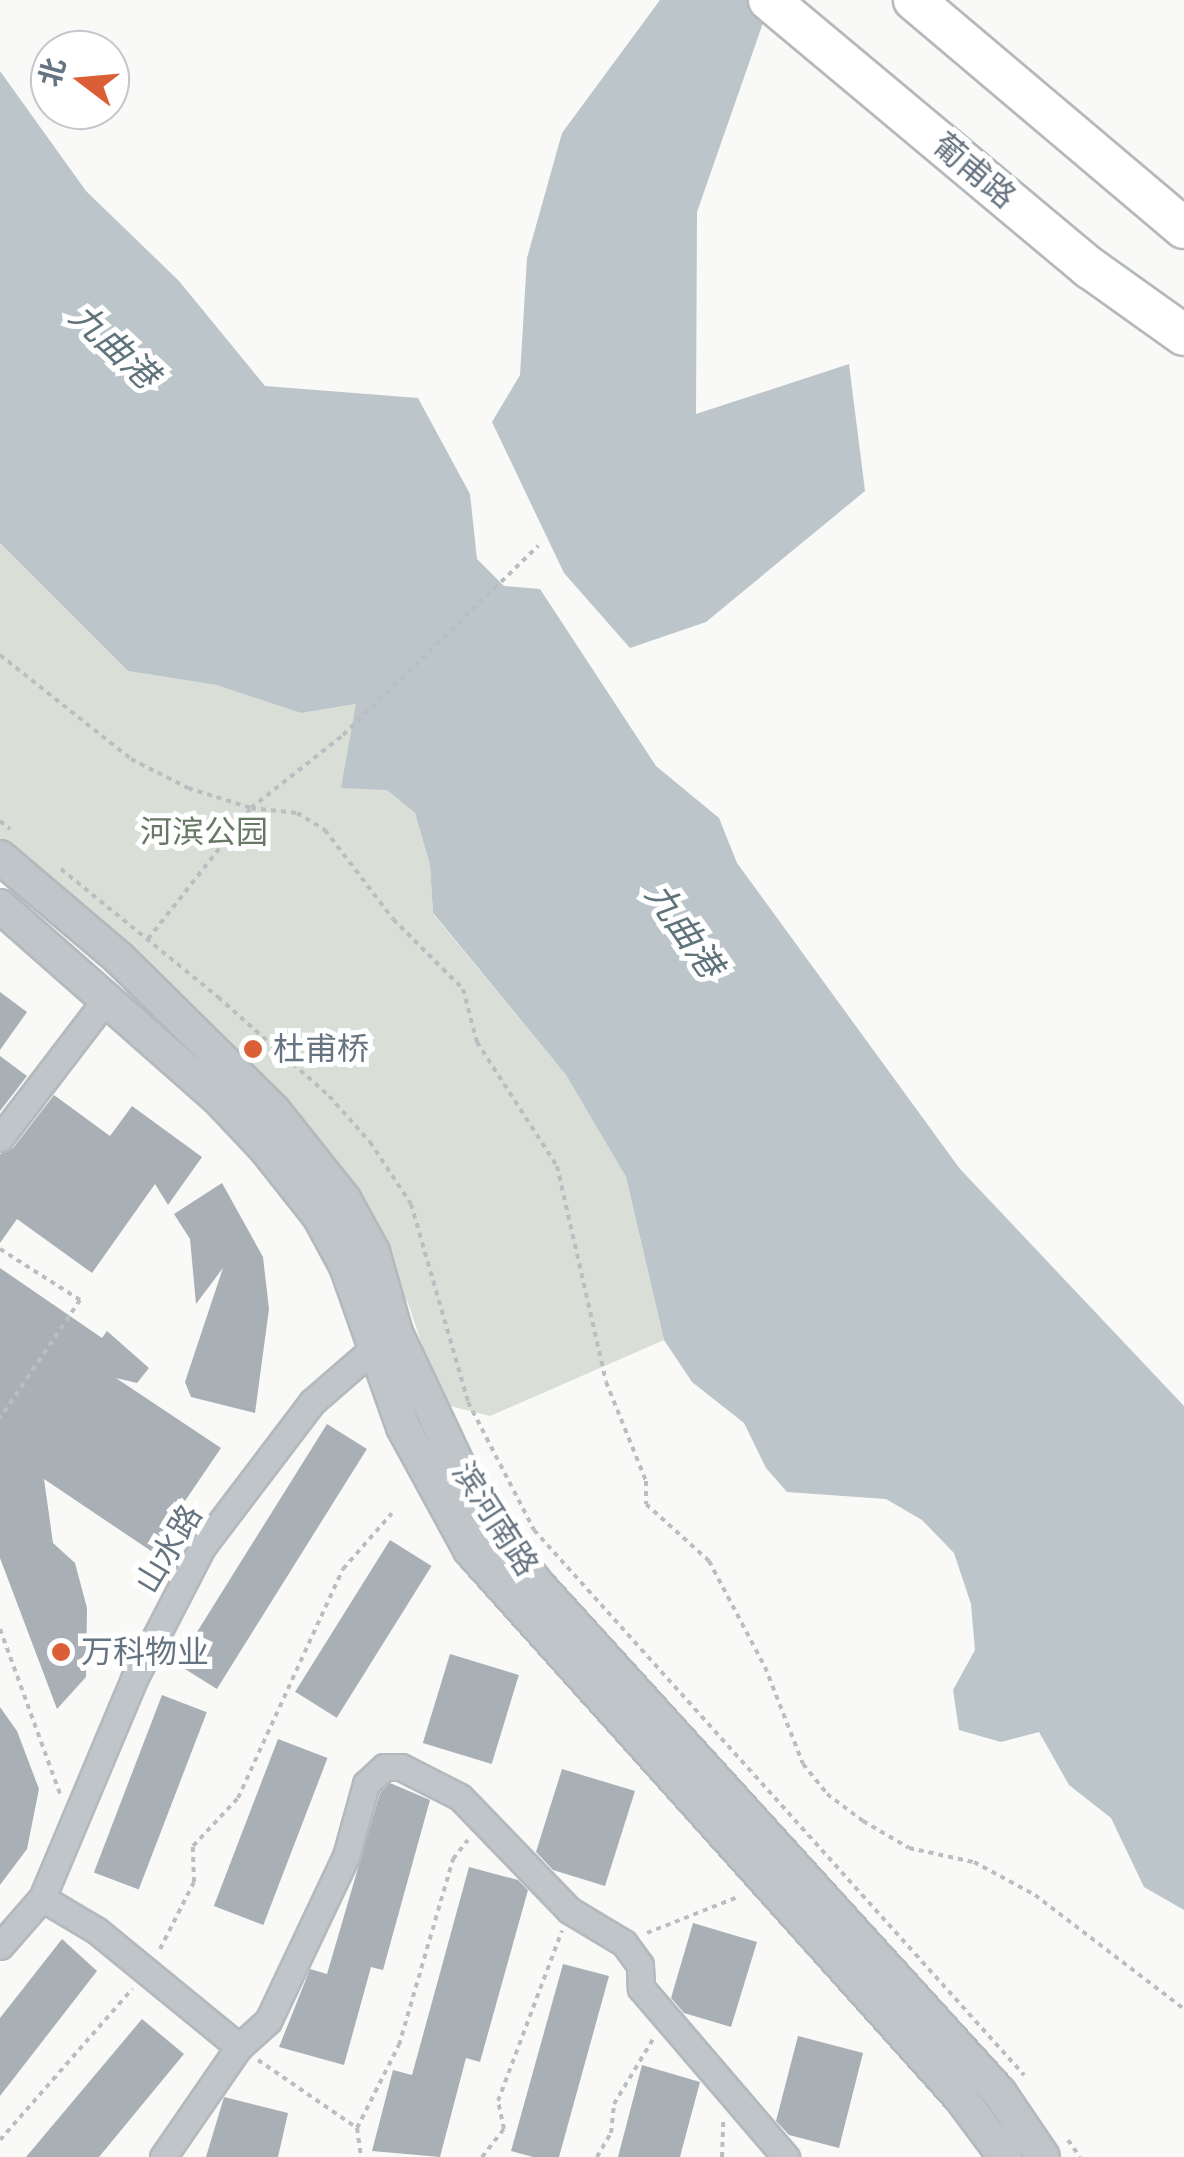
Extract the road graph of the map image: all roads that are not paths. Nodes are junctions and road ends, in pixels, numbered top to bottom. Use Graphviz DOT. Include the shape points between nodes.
graph roads {
  1 [pos="769,0"];
  2 [pos="914,0"];
  3 [pos="1014,82"];
  4 [pos="1173,202"];
  5 [pos="1184,228"];
  6 [pos="1090,268"];
  7 [pos="1184,335"];
  8 [pos="1184,350"];
  9 [pos="8,845"];
  10 [pos="0,906"];
  11 [pos="104,1002"];
  12 [pos="0,1138"];
  13 [pos="385,1339"];
  14 [pos="42,1898"];
  15 [pos="0,1946"];
  16 [pos="240,2047"];
  17 [pos="163,2157"];
  18 [pos="786,2157"];
  19 [pos="1006,2157"];
  20 [pos="1043,2157"];
  1 -- 6 [label="main road, 葡甫路"];
  2 -- 3 [label="main road"];
  3 -- 4 [label="main road"];
  3 -- 5 [label="main road"];
  6 -- 7 [label="main road, 葡甫路"];
  6 -- 8 [label="main road"];
  9 -- 13 [label="street, 滨河南路" via="260,1097 344,1199 373,1252"];
  10 -- 11 [label="street"];
  11 -- 12 [label="street"];
  11 -- 13 [label="street" via="218,1098 266,1148 318,1216"];
  13 -- 14 [label="street, 山水路" via="312,1402 202,1547 134,1678"];
  13 -- 19 [label="street" via="424,1471 470,1550"];
  13 -- 20 [label="street, 滨河南路" via="478,1507 537,1584 999,2092"];
  14 -- 15 [label="street, 山水路"];
  14 -- 16 [label="street"];
  16 -- 17 [label="street"];
  16 -- 18 [label="street" via="268,2021 346,1856 366,1784 384,1766 432,1780 482,1820 570,1910 624,1942 640,1966 641,1988"];
}
